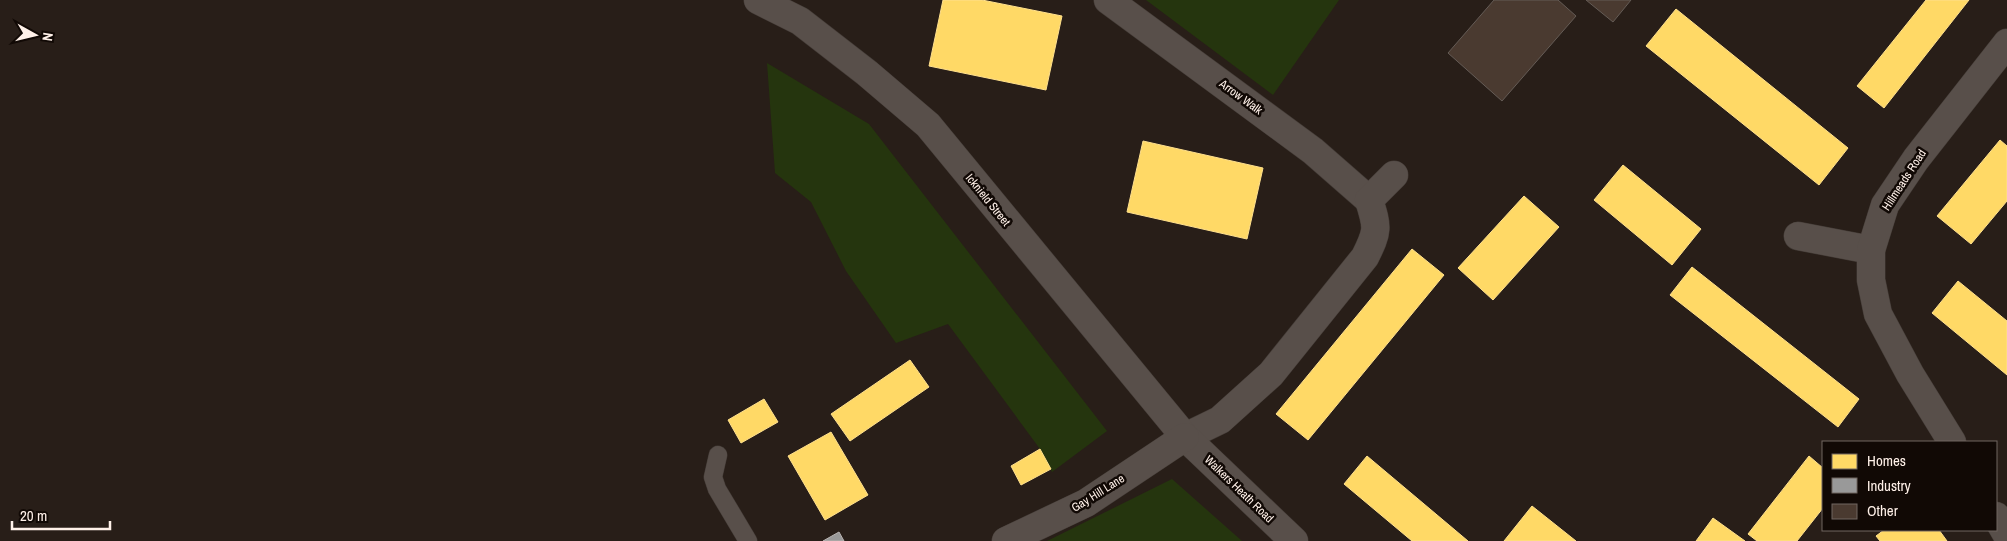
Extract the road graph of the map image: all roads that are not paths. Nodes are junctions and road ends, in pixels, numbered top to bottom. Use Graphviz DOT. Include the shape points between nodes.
graph roads {
  1 [pos="758,0"];
  2 [pos="1108,0"];
  3 [pos="2007,43"];
  4 [pos="1394,175"];
  5 [pos="1369,200"];
  6 [pos="1798,236"];
  7 [pos="1870,250"];
  8 [pos="1185,437"];
  9 [pos="1951,441"];
  10 [pos="718,455"];
  11 [pos="1997,518"];
  12 [pos="2007,535"];
  13 [pos="748,541"];
  14 [pos="1006,541"];
  15 [pos="1294,541"];
  1 -- 8 [label="street, Icknield Street" via="800,20 928,125"];
  2 -- 5 [label="street, Arrow Walk" via="1313,151"];
  3 -- 7 [label="street, Hillmeads Road" via="1890,197"];
  4 -- 5 [label="street"];
  5 -- 8 [label="street" via="1377,224 1365,257 1272,374 1220,420"];
  6 -- 7 [label="street"];
  7 -- 9 [label="street, Hillmeads Road" via="1871,280 1878,314"];
  8 -- 14 [label="street, Gay Hill Lane" via="1086,503"];
  8 -- 15 [label="street, Walkers Heath Road"];
  10 -- 13 [label="lane" via="713,477 717,489"];
  11 -- 12 [label="street"];
}
